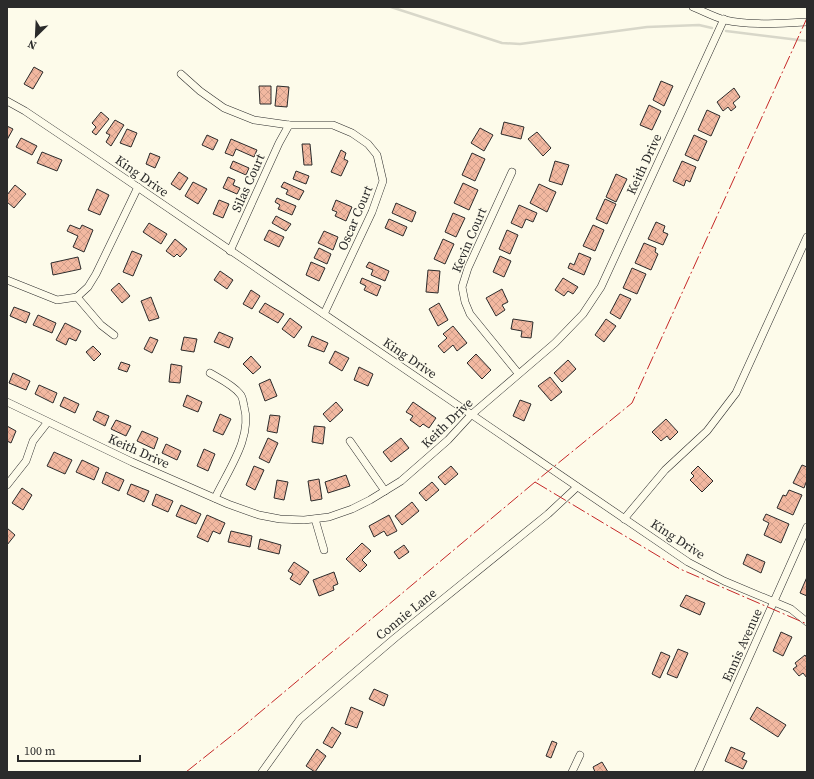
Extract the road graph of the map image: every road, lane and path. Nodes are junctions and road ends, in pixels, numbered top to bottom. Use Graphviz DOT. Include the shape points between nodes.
graph roads {
  1 [pos="693,7"];
  2 [pos="724,19"];
  3 [pos="807,22"];
  4 [pos="180,74"];
  5 [pos="7,100"];
  6 [pos="289,125"];
  7 [pos="512,172"];
  8 [pos="138,187"];
  9 [pos="807,237"];
  10 [pos="230,251"];
  11 [pos="7,280"];
  12 [pos="77,297"];
  13 [pos="324,314"];
  14 [pos="114,335"];
  15 [pos="210,373"];
  16 [pos="518,373"];
  17 [pos="7,402"];
  18 [pos="471,415"];
  19 [pos="47,422"];
  20 [pos="350,441"];
  21 [pos="7,485"];
  22 [pos="576,487"];
  23 [pos="385,491"];
  24 [pos="215,498"];
  25 [pos="315,519"];
  26 [pos="624,519"];
  27 [pos="807,527"];
  28 [pos="324,550"];
  29 [pos="774,601"];
  30 [pos="807,622"];
  31 [pos="580,755"];
  32 [pos="262,772"];
  33 [pos="572,772"];
  34 [pos="698,772"];
  1 -- 2 [label="street"];
  2 -- 3 [label="street" via="758,24"];
  2 -- 16 [label="street, Keith Drive" via="601,287 583,314 555,343"];
  4 -- 6 [label="street, Oscar Court" via="224,108 254,120"];
  5 -- 8 [label="street, King Drive"];
  6 -- 10 [label="street, Silas Court"];
  6 -- 13 [label="street, Oscar Court" via="333,125 352,133 368,144 377,155 383,181 372,212"];
  7 -- 16 [label="street, Kevin Court" via="468,268 462,287 470,314"];
  8 -- 10 [label="street, King Drive"];
  8 -- 12 [label="street" via="96,274 88,287"];
  9 -- 26 [label="street" via="736,393 707,431 665,470"];
  10 -- 13 [label="street, King Drive"];
  11 -- 12 [label="street" via="57,300"];
  12 -- 14 [label="street" via="101,325"];
  13 -- 18 [label="street, King Drive"];
  15 -- 24 [label="street" via="242,395 246,424 244,438"];
  16 -- 18 [label="street, Keith Drive"];
  17 -- 19 [label="street, Keith Drive"];
  18 -- 22 [label="street, King Drive"];
  18 -- 23 [label="street, Keith Drive" via="448,440 401,481"];
  19 -- 21 [label="street" via="33,441 26,461"];
  19 -- 24 [label="street, Keith Drive"];
  20 -- 23 [label="street"];
  22 -- 26 [label="street, King Drive"];
  22 -- 32 [label="street, Connie Lane" via="548,514 300,719"];
  23 -- 25 [label="street, Keith Drive" via="352,509"];
  24 -- 25 [label="street, Keith Drive" via="260,515 280,519"];
  25 -- 28 [label="street"];
  26 -- 29 [label="street, King Drive" via="688,562 724,581"];
  27 -- 29 [label="street, Ennis Avenue"];
  29 -- 30 [label="street, King Drive" via="791,609"];
  29 -- 34 [label="street, Ennis Avenue"];
  31 -- 33 [label="street"];
}
